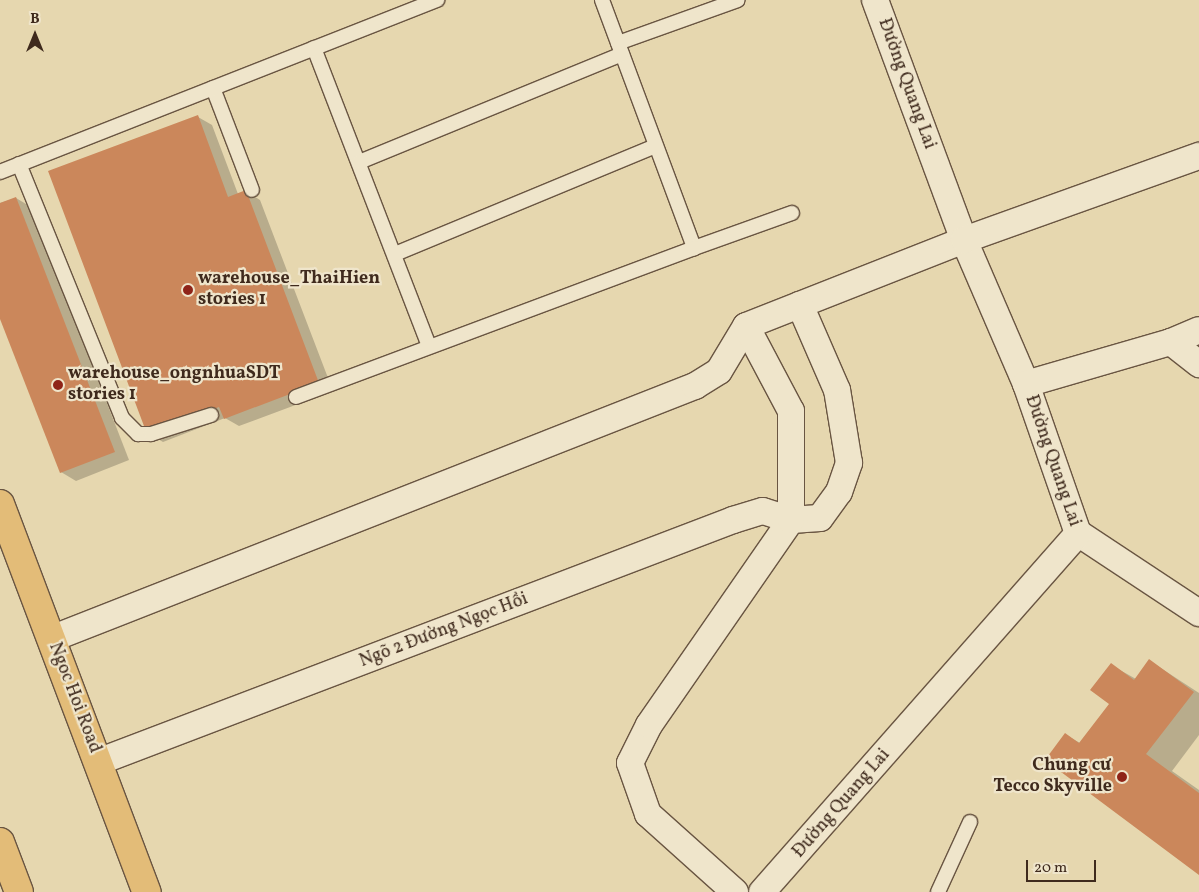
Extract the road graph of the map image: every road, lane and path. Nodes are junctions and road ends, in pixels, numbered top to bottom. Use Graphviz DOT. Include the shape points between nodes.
graph roads {
  1 [pos="437,0"];
  2 [pos="602,0"];
  3 [pos="738,0"];
  4 [pos="875,0"];
  5 [pos="314,48"];
  6 [pos="620,49"];
  7 [pos="213,88"];
  8 [pos="656,146"];
  9 [pos="1199,156"];
  10 [pos="359,162"];
  11 [pos="19,164"];
  12 [pos="0,172"];
  13 [pos="252,190"];
  14 [pos="792,213"];
  15 [pos="964,240"];
  16 [pos="694,248"];
  17 [pos="395,254"];
  18 [pos="800,305"];
  19 [pos="746,326"];
  20 [pos="1199,330"];
  21 [pos="1171,342"];
  22 [pos="429,346"];
  23 [pos="1199,364"];
  24 [pos="1026,384"];
  25 [pos="296,397"];
  26 [pos="211,414"];
  27 [pos="0,504"];
  28 [pos="791,520"];
  29 [pos="1078,533"];
  30 [pos="1199,613"];
  31 [pos="51,639"];
  32 [pos="98,762"];
  33 [pos="970,822"];
  34 [pos="0,842"];
  35 [pos="19,892"];
  36 [pos="147,892"];
  37 [pos="735,892"];
  38 [pos="762,892"];
  39 [pos="938,892"];
  1 -- 5 [label="lane"];
  2 -- 6 [label="lane"];
  3 -- 6 [label="lane"];
  4 -- 15 [label="street, Đường Quang Lai"];
  5 -- 7 [label="lane"];
  5 -- 10 [label="lane"];
  6 -- 8 [label="lane"];
  6 -- 10 [label="lane"];
  7 -- 11 [label="lane"];
  7 -- 13 [label="lane"];
  8 -- 16 [label="lane"];
  8 -- 17 [label="lane"];
  9 -- 15 [label="street"];
  10 -- 17 [label="lane"];
  11 -- 12 [label="lane"];
  11 -- 26 [label="lane" via="122,418 138,434 151,434"];
  14 -- 16 [label="lane"];
  15 -- 18 [label="street"];
  15 -- 24 [label="street, Đường Quang Lai"];
  16 -- 22 [label="lane"];
  17 -- 22 [label="lane"];
  18 -- 19 [label="street"];
  18 -- 28 [label="street" via="837,390 849,463 839,492 820,518"];
  19 -- 28 [label="street" via="791,411"];
  19 -- 31 [label="street" via="719,371 695,386"];
  20 -- 21 [label="street"];
  21 -- 23 [label="street"];
  21 -- 24 [label="street"];
  22 -- 25 [label="lane"];
  24 -- 29 [label="street, Đường Quang Lai"];
  27 -- 31 [label="highway, Ngoc Hoi Road"];
  28 -- 32 [label="street, Ngõ 2 Đường Ngọc Hồi" via="763,511 732,520"];
  28 -- 37 [label="street" via="650,725 630,763 648,814"];
  29 -- 30 [label="street"];
  29 -- 38 [label="street, Đường Quang Lai"];
  31 -- 32 [label="highway, Ngoc Hoi Road"];
  32 -- 36 [label="highway, Ngoc Hoi Road"];
  33 -- 39 [label="lane"];
  34 -- 35 [label="highway"];
}
